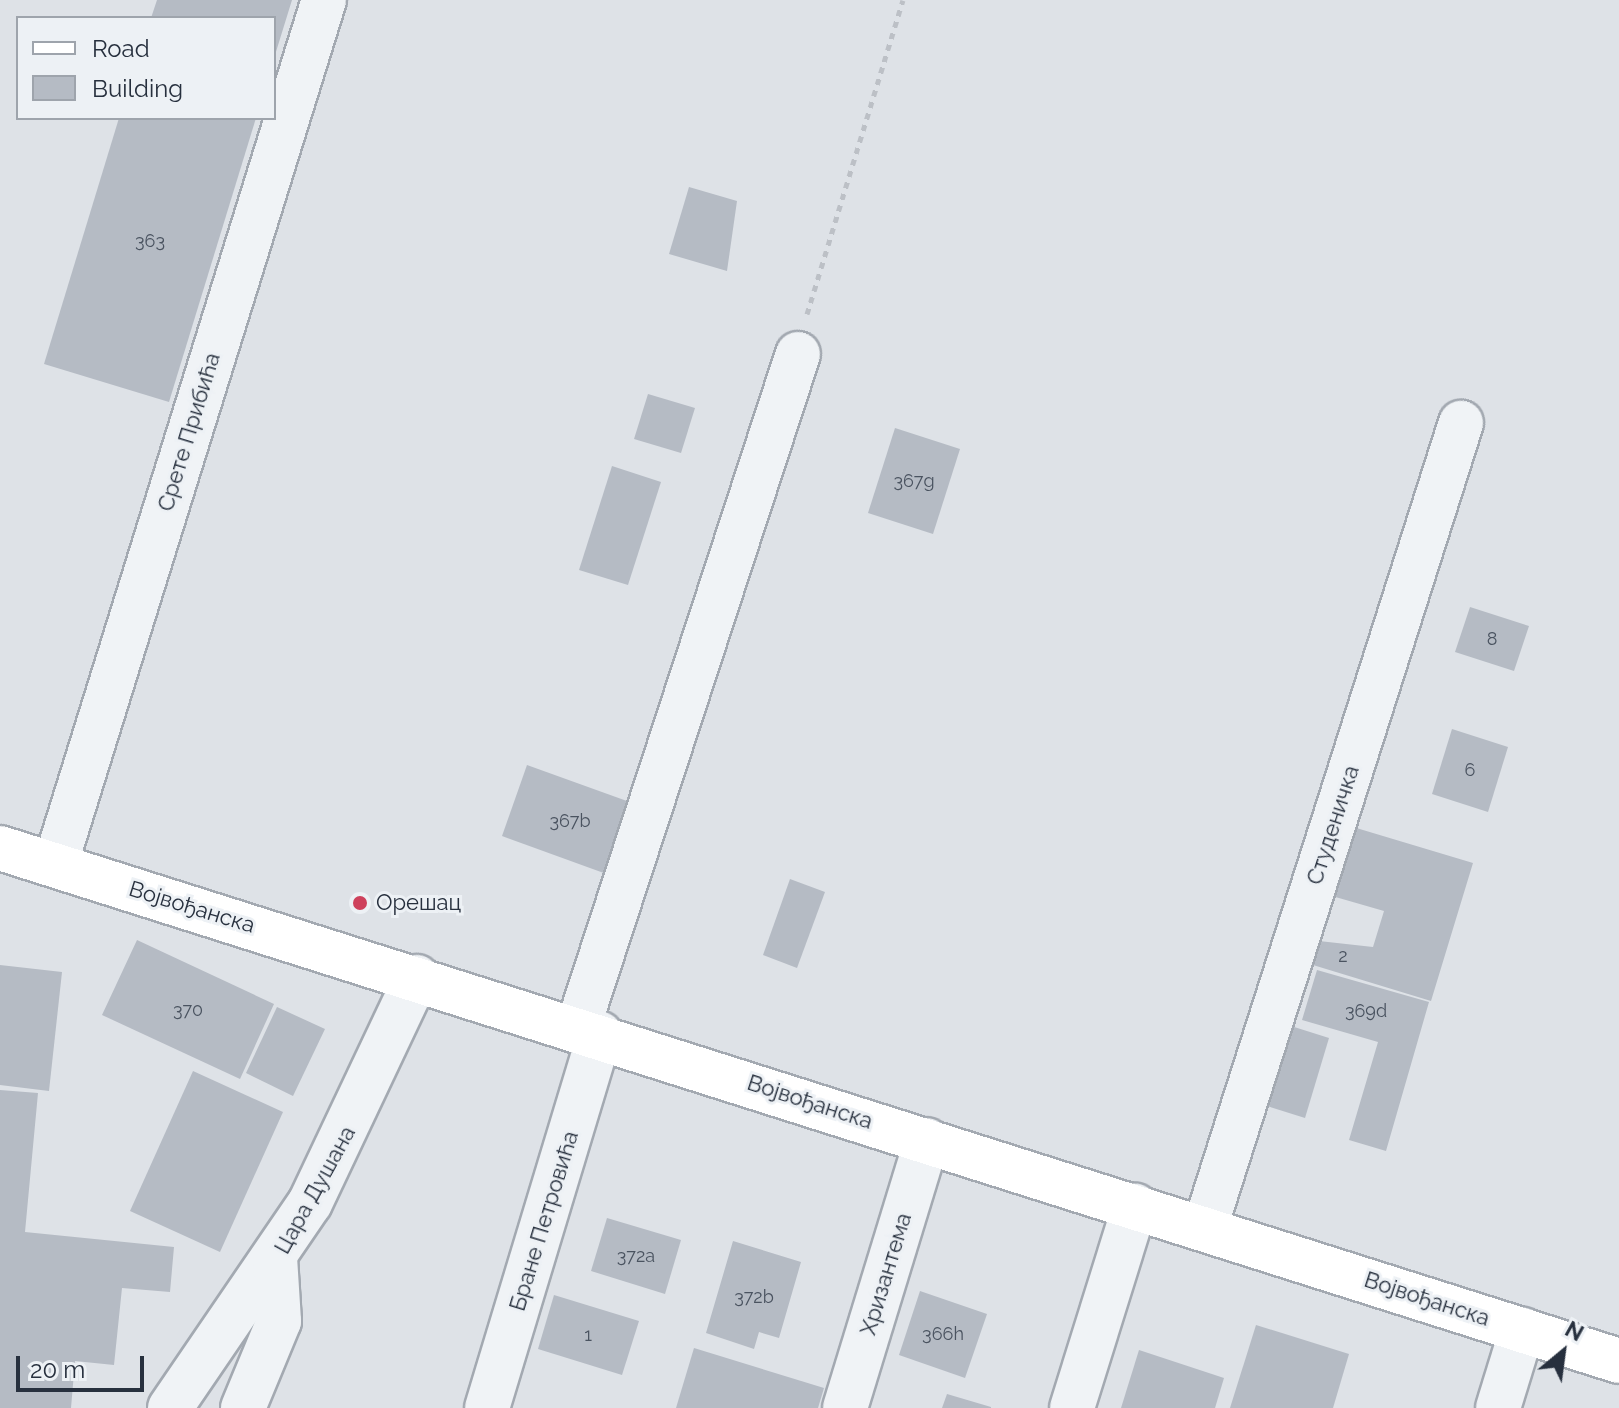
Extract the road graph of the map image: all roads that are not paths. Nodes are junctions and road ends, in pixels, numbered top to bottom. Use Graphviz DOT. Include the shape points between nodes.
graph roads {
  1 [pos="324,0"];
  2 [pos="798,354"];
  3 [pos="1461,423"];
  4 [pos="0,848"];
  5 [pos="55,865"];
  6 [pos="417,977"];
  7 [pos="589,1031"];
  8 [pos="927,1140"];
  9 [pos="1135,1206"];
  10 [pos="1205,1227"];
  11 [pos="275,1257"];
  12 [pos="1522,1330"];
  13 [pos="1619,1361"];
  14 [pos="170,1408"];
  15 [pos="243,1408"];
  16 [pos="487,1408"];
  17 [pos="845,1408"];
  18 [pos="1072,1408"];
  19 [pos="1498,1408"];
  1 -- 5 [label="street, Срете Прибића"];
  2 -- 7 [label="street, Бране Петровића"];
  3 -- 10 [label="street, Студеничка"];
  4 -- 5 [label="main road, Војвођанска"];
  5 -- 6 [label="main road, Војвођанска"];
  6 -- 7 [label="main road, Војвођанска"];
  6 -- 11 [label="street, Цара Душана" via="346,1135"];
  7 -- 8 [label="main road, Војвођанска"];
  7 -- 16 [label="street, Бране Петровића"];
  8 -- 9 [label="main road, Војвођанска"];
  8 -- 17 [label="street, Хризантема"];
  9 -- 10 [label="main road, Војвођанска"];
  9 -- 18 [label="street"];
  10 -- 12 [label="main road, Војвођанска"];
  11 -- 14 [label="street"];
  11 -- 15 [label="street, Цара Душана" via="279,1321"];
  12 -- 13 [label="main road, Војвођанска"];
  12 -- 19 [label="street"];
}
